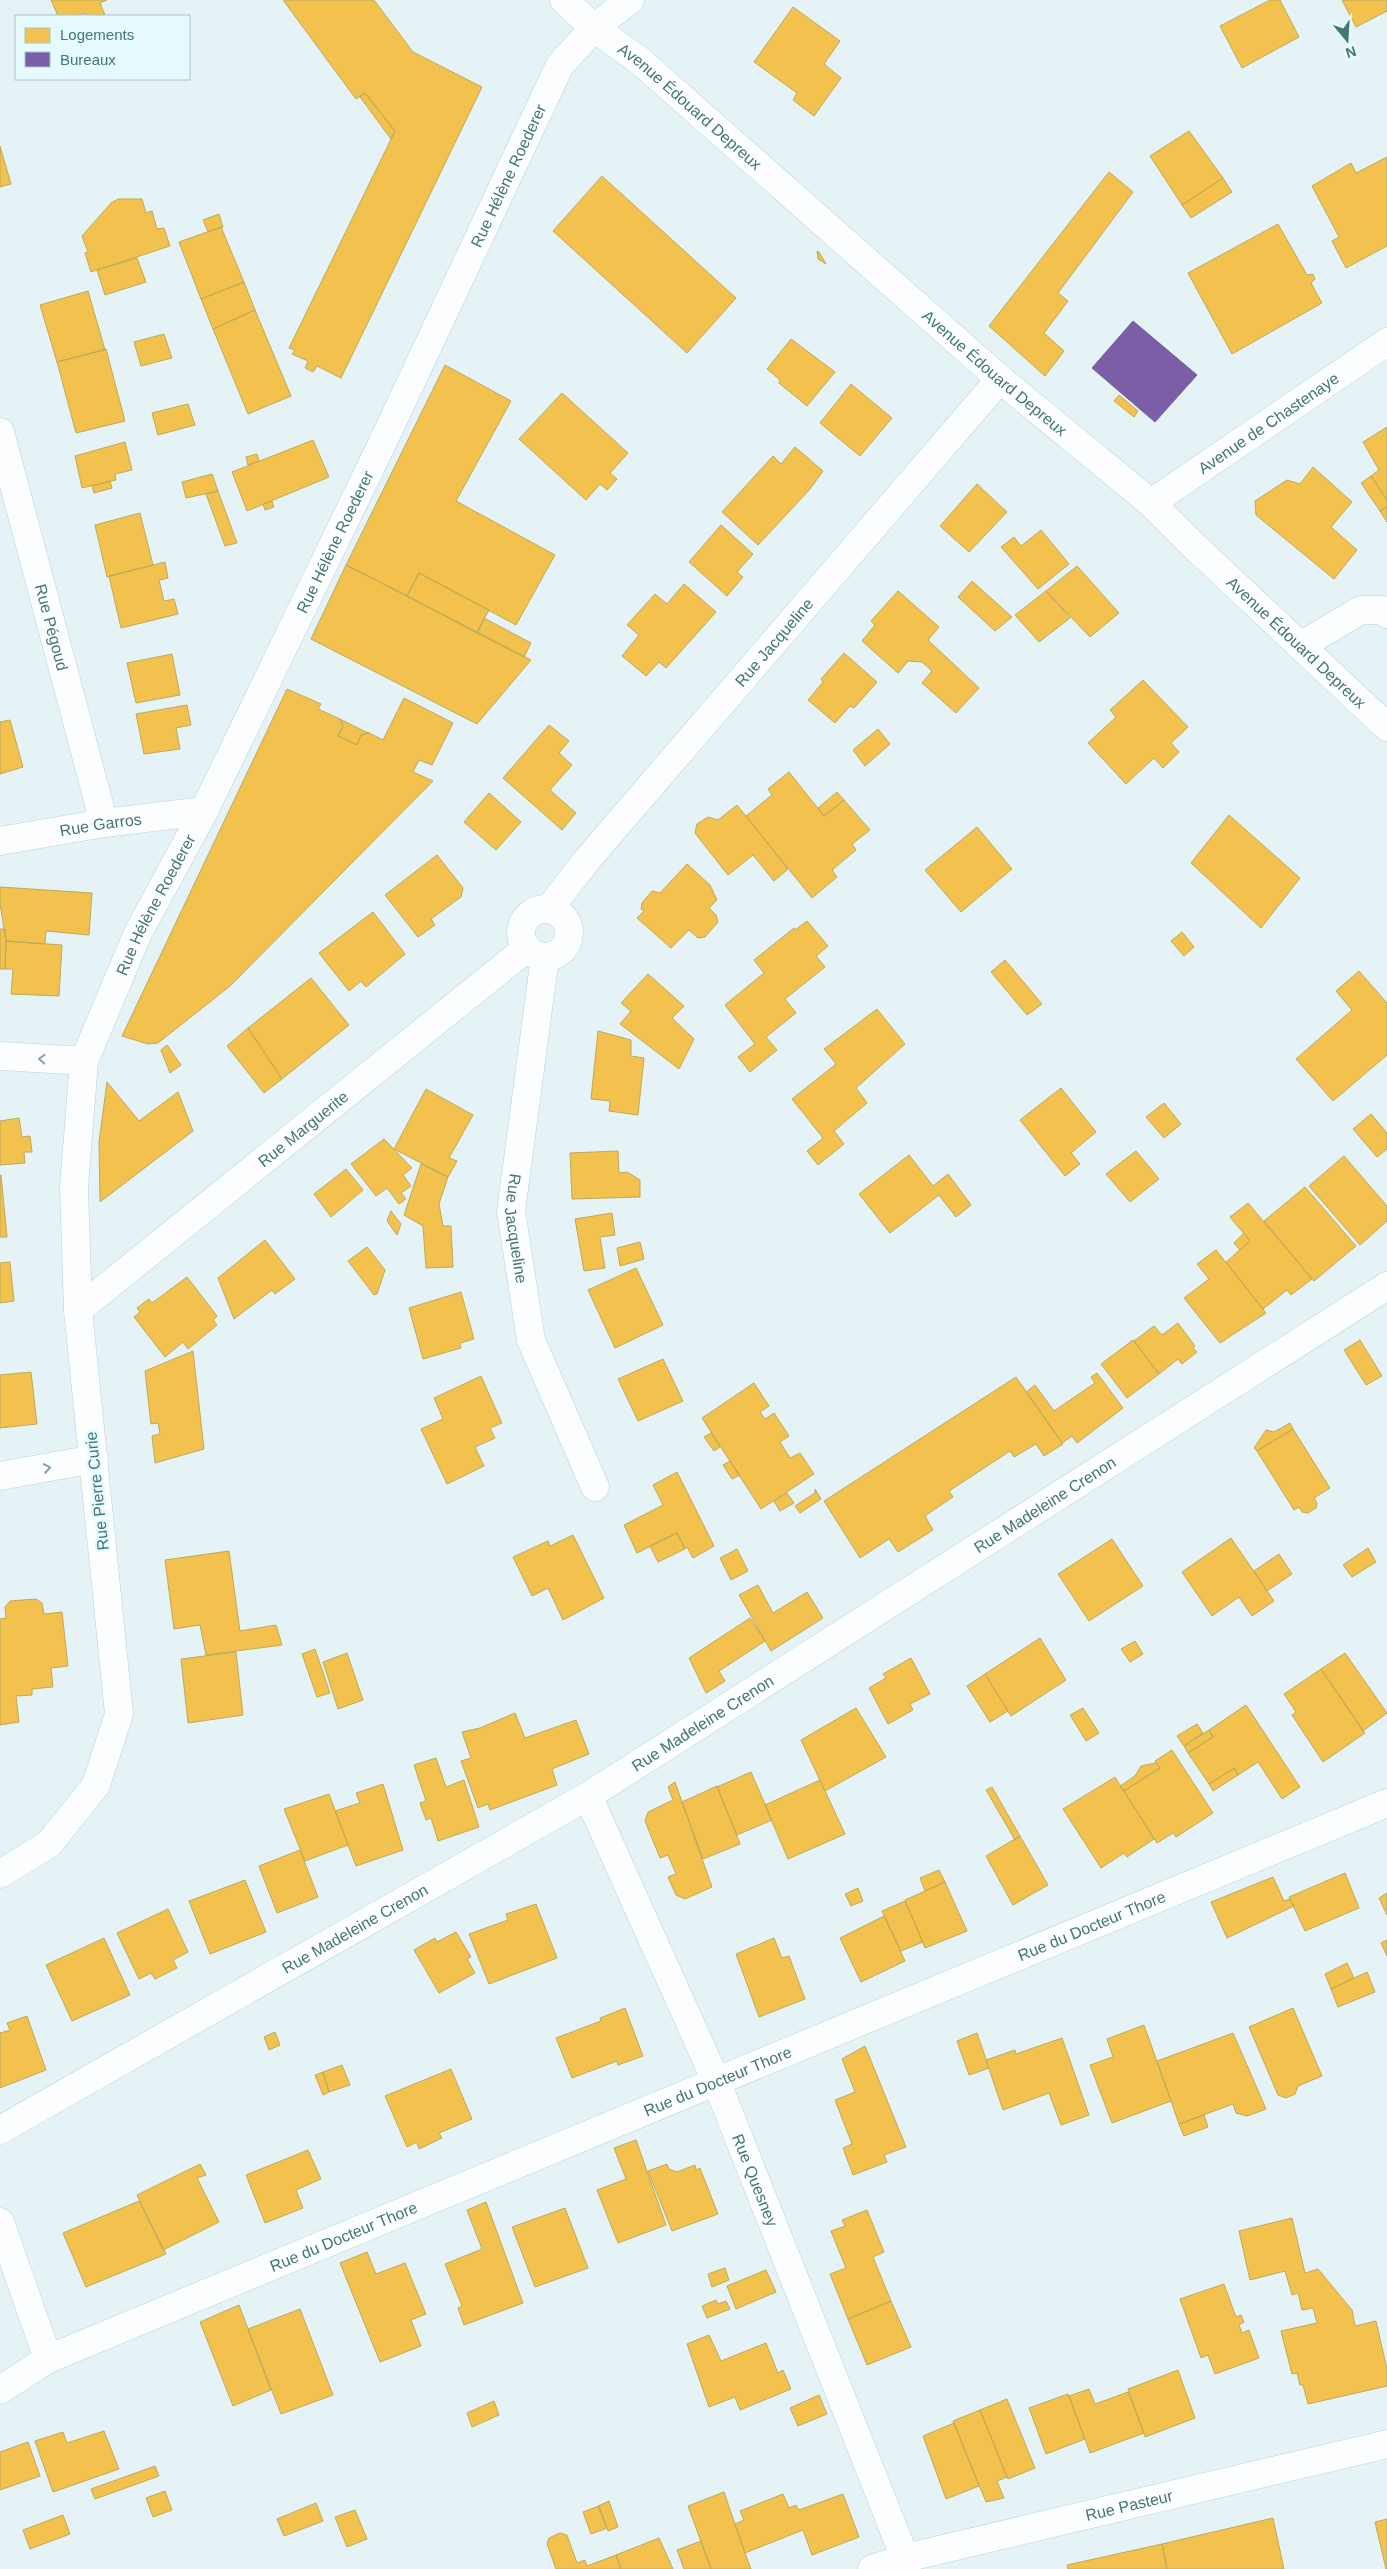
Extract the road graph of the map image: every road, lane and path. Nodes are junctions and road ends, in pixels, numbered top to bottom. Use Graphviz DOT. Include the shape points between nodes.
graph roads {
  1 [pos="564,0"];
  2 [pos="630,0"];
  3 [pos="594,28"];
  4 [pos="1387,342"];
  5 [pos="1000,379"];
  6 [pos="0,432"];
  7 [pos="1151,502"];
  8 [pos="1387,614"];
  9 [pos="1300,646"];
  10 [pos="1387,726"];
  11 [pos="204,811"];
  12 [pos="104,823"];
  13 [pos="0,841"];
  14 [pos="550,909"];
  15 [pos="536,952"];
  16 [pos="0,1056"];
  17 [pos="84,1061"];
  18 [pos="1387,1286"];
  19 [pos="78,1310"];
  20 [pos="94,1460"];
  21 [pos="0,1476"];
  22 [pos="594,1487"];
  23 [pos="588,1796"];
  24 [pos="1387,1803"];
  25 [pos="0,1874"];
  26 [pos="718,2083"];
  27 [pos="0,2130"];
  28 [pos="0,2222"];
  29 [pos="48,2359"];
  30 [pos="0,2390"];
  31 [pos="1387,2444"];
  32 [pos="905,2563"];
  33 [pos="872,2569"];
  1 -- 3 [label="street, Avenue Édouard Depreux"];
  2 -- 3 [label="street, Rue Hélène Roederer"];
  3 -- 5 [label="street, Avenue Édouard Depreux" via="639,60"];
  3 -- 11 [label="street, Rue Hélène Roederer" via="560,65 380,448"];
  4 -- 7 [label="street, Avenue de Chastenaye"];
  5 -- 7 [label="street, Avenue Édouard Depreux"];
  5 -- 14 [label="street, Rue Jacqueline" via="592,854"];
  6 -- 12 [label="street, Rue Pégoud"];
  7 -- 9 [label="street, Avenue Édouard Depreux"];
  8 -- 9 [label="street" via="1383,610 1361,610"];
  9 -- 10 [label="street, Avenue Édouard Depreux"];
  11 -- 12 [label="street, Rue Garros"];
  11 -- 17 [label="street, Rue Hélène Roederer" via="138,933"];
  12 -- 13 [label="street, Rue Garros"];
  14 -- 15 [label="street" via="536,911 525,921 522,934"];
  14 -- 15 [label="street" via="563,917 569,931 565,946 552,955"];
  15 -- 19 [label="street, Rue Marguerite"];
  15 -- 22 [label="street, Rue Jacqueline" via="511,1211 531,1340"];
  17 -- 16 [label="street, one-way"];
  17 -- 19 [label="street, Rue Pierre Curie" via="74,1188"];
  18 -- 23 [label="street, Rue Madeleine Crenon"];
  19 -- 20 [label="street, Rue Pierre Curie"];
  21 -- 20 [label="street, one-way"];
  20 -- 25 [label="street, Rue Pierre Curie" via="119,1714 96,1784 49,1844"];
  23 -- 26 [label="street, Rue Quesney"];
  23 -- 27 [label="street, Rue Madeleine Crenon"];
  24 -- 26 [label="street, Rue du Docteur Thore"];
  26 -- 29 [label="street, Rue du Docteur Thore"];
  26 -- 32 [label="street, Rue Quesney"];
  28 -- 29 [label="street"];
  29 -- 30 [label="street"];
  31 -- 32 [label="street, Rue Pasteur"];
  32 -- 33 [label="street, Rue Pasteur"];
}
